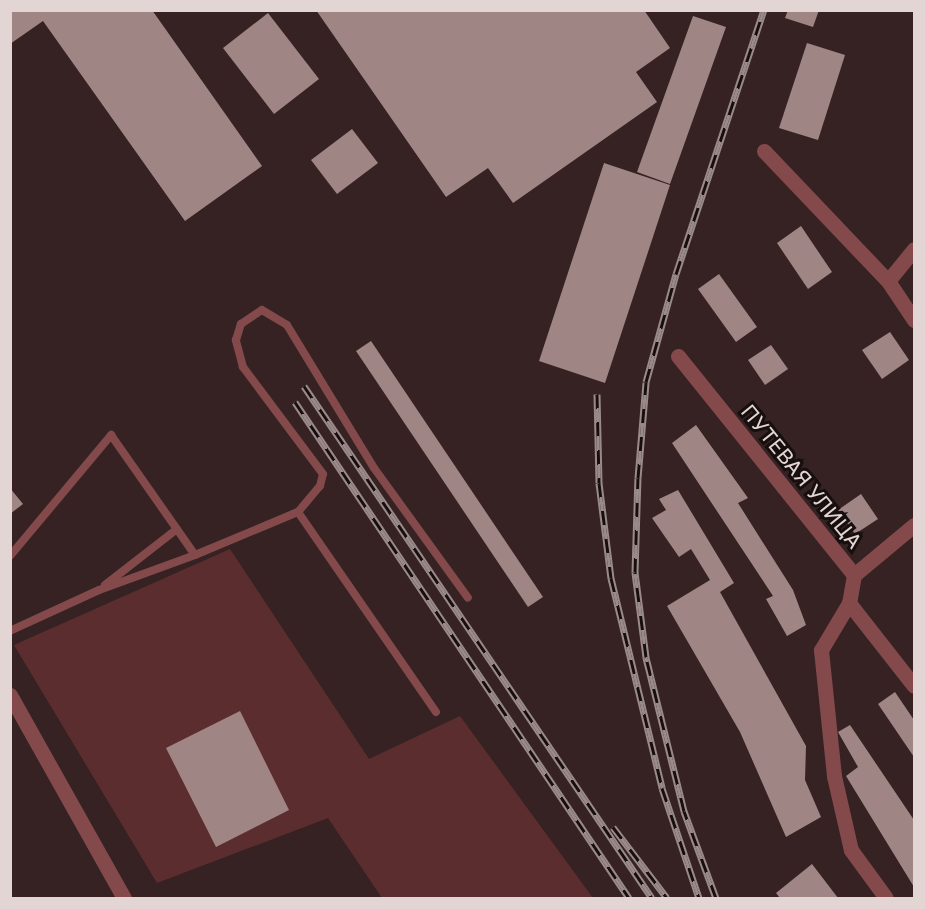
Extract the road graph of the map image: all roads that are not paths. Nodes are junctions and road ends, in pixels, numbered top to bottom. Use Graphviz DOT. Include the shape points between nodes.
graph roads {
  1 [pos="764,151"];
  2 [pos="915,249"];
  3 [pos="888,281"];
  4 [pos="915,320"];
  5 [pos="678,356"];
  6 [pos="298,512"];
  7 [pos="915,525"];
  8 [pos="177,530"];
  9 [pos="195,555"];
  10 [pos="10,556"];
  11 [pos="854,575"];
  12 [pos="99,590"];
  13 [pos="468,598"];
  14 [pos="849,603"];
  15 [pos="10,631"];
  16 [pos="915,686"];
  17 [pos="10,695"];
  18 [pos="436,712"];
  19 [pos="124,898"];
  20 [pos="886,898"];
  1 -- 3 [label="street"];
  2 -- 3 [label="street"];
  3 -- 4 [label="street"];
  5 -- 11 [label="street, ПУТЕВАЯ УЛИЦА"];
  6 -- 9 [label="lane"];
  6 -- 13 [label="lane" via="322,474 243,367 236,340 241,324 262,310 287,325 374,468"];
  6 -- 18 [label="lane"];
  7 -- 11 [label="street"];
  8 -- 9 [label="lane"];
  8 -- 10 [label="lane" via="111,435"];
  8 -- 12 [label="lane"];
  9 -- 12 [label="lane"];
  11 -- 14 [label="street, ПУТЕВАЯ УЛИЦА"];
  12 -- 15 [label="lane"];
  14 -- 16 [label="street"];
  14 -- 20 [label="street" via="821,650 834,776 851,850"];
  17 -- 19 [label="street"];
}
